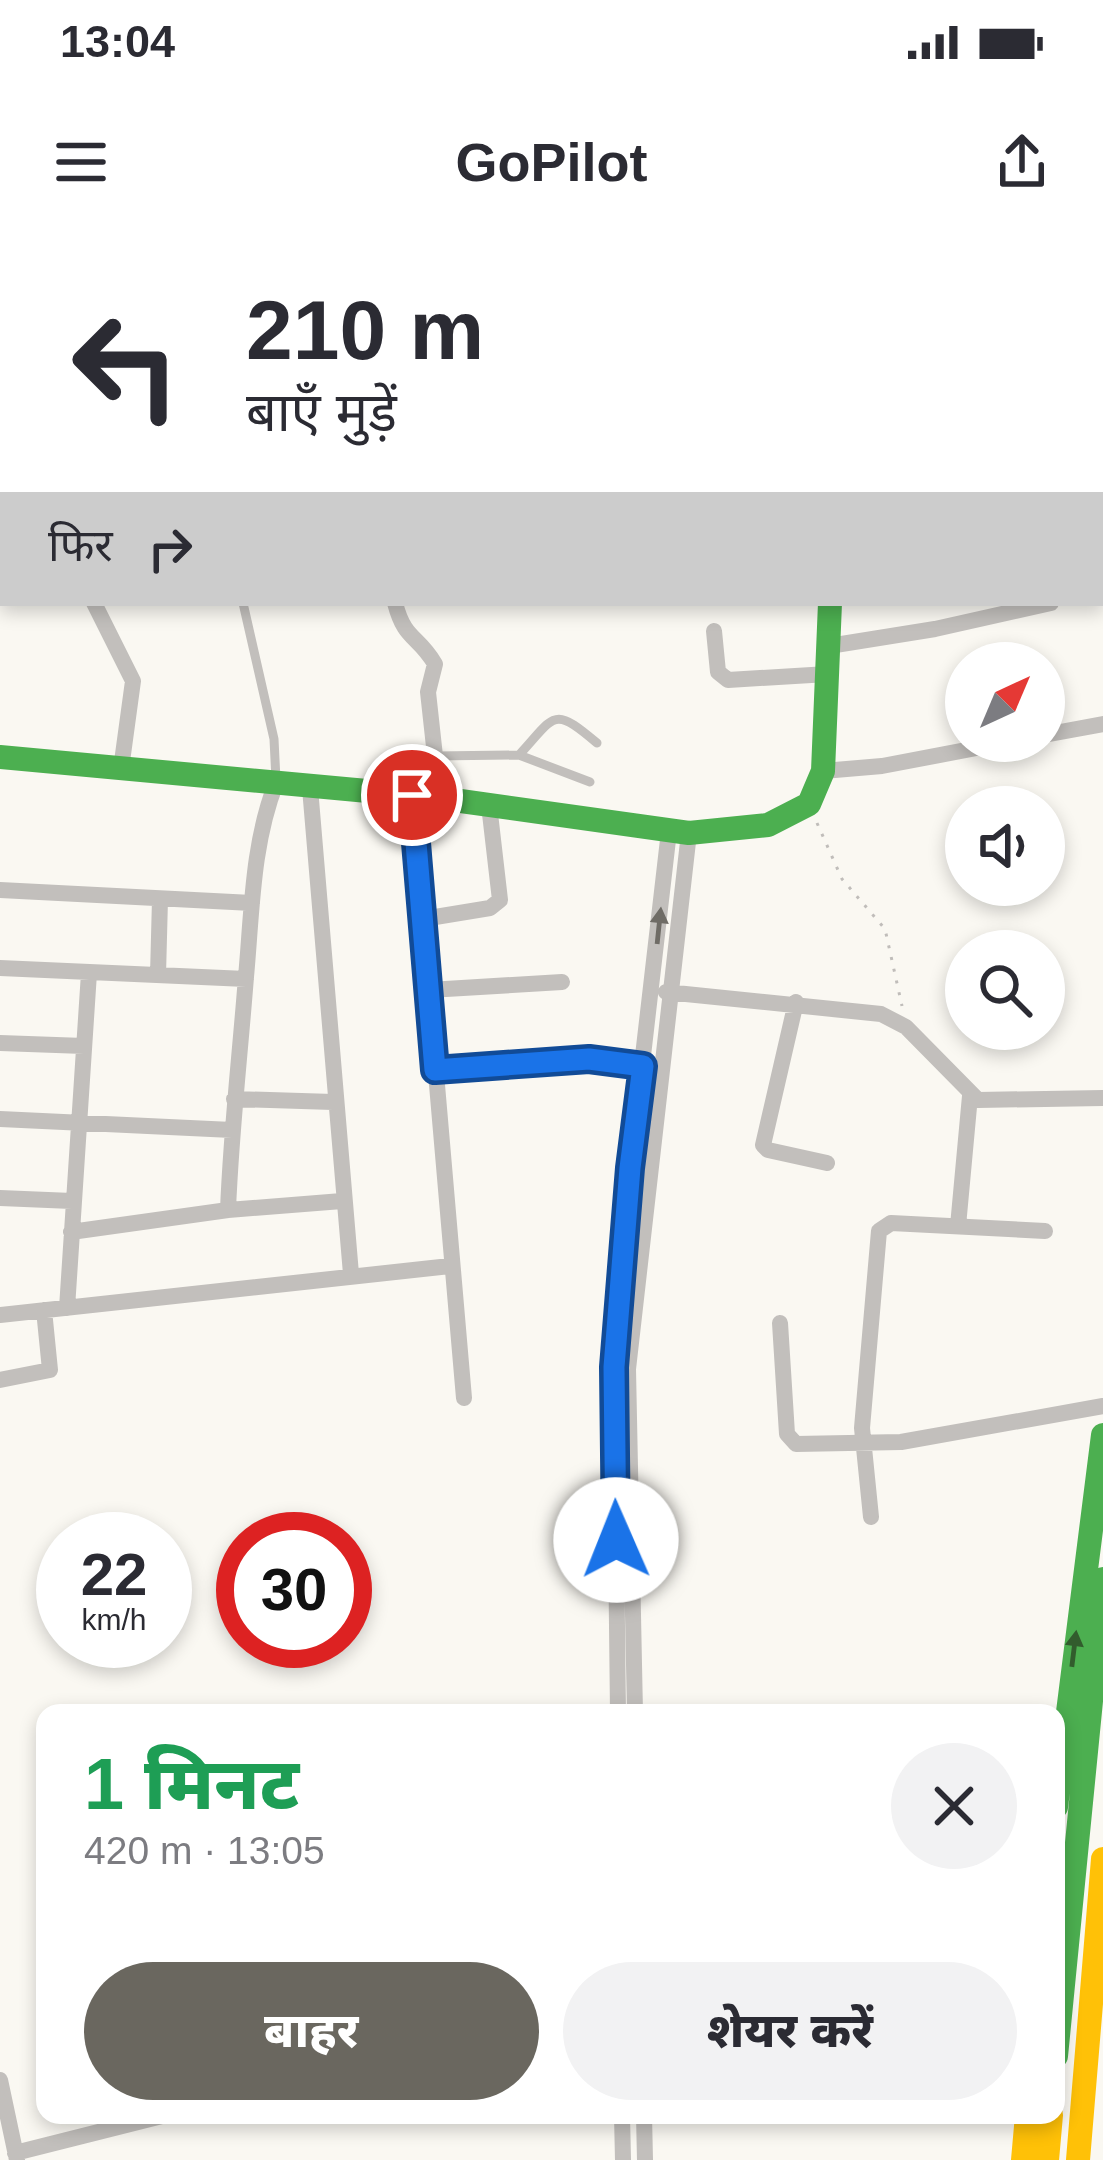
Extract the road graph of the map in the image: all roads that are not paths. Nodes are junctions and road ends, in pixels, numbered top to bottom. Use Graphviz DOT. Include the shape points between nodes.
graph roads {
  1 [pos="96,606"];
  2 [pos="244,606"];
  3 [pos="396,606"];
  4 [pos="830,606"];
  5 [pos="1038,606"];
  6 [pos="714,631"];
  7 [pos="829,646"];
  8 [pos="828,674"];
  9 [pos="1103,724"];
  10 [pos="1065,731"];
  11 [pos="597,743"];
  12 [pos="945,754"];
  13 [pos="519,755"];
  14 [pos="435,756"];
  15 [pos="0,758"];
  16 [pos="121,769"];
  17 [pos="824,772"];
  18 [pos="590,782"];
  19 [pos="276,783"];
  20 [pos="310,788"];
  21 [pos="422,796"];
  22 [pos="489,805"];
  23 [pos="679,832"];
  24 [pos="0,890"];
  25 [pos="160,899"];
  26 [pos="252,903"];
  27 [pos="423,920"];
  28 [pos="0,968"];
  29 [pos="89,973"];
  30 [pos="158,975"];
  31 [pos="246,979"];
  32 [pos="562,982"];
  33 [pos="429,991"];
  34 [pos="653,991"];
  35 [pos="673,993"];
  36 [pos="796,1003"];
  37 [pos="0,1042"];
  38 [pos="83,1046"];
  39 [pos="643,1066"];
  40 [pos="435,1070"];
  41 [pos="970,1096"];
  42 [pos="1103,1098"];
  43 [pos="235,1099"];
  44 [pos="334,1102"];
  45 [pos="0,1119"];
  46 [pos="80,1121"];
  47 [pos="232,1130"];
  48 [pos="827,1163"];
  49 [pos="0,1198"];
  50 [pos="72,1202"];
  51 [pos="342,1202"];
  52 [pos="228,1210"];
  53 [pos="958,1226"];
  54 [pos="1045,1231"];
  55 [pos="71,1232"];
  56 [pos="450,1266"];
  57 [pos="351,1274"];
  58 [pos="67,1308"];
  59 [pos="44,1310"];
  60 [pos="0,1315"];
  61 [pos="780,1323"];
  62 [pos="0,1380"];
  63 [pos="464,1398"];
  64 [pos="1103,1406"];
  65 [pos="1103,1435"];
  66 [pos="862,1445"];
  67 [pos="872,1517"];
  68 [pos="1103,1579"];
  69 [pos="618,1704"];
  70 [pos="635,1704"];
  71 [pos="1065,1718"];
  72 [pos="1080,1808"];
  73 [pos="1103,1859"];
  74 [pos="1102,1874"];
  75 [pos="1065,1963"];
  76 [pos="0,2080"];
  77 [pos="134,2124"];
  78 [pos="622,2124"];
  79 [pos="644,2124"];
  80 [pos="1026,2124"];
  81 [pos="1050,2124"];
  82 [pos="16,2157"];
  83 [pos="623,2160"];
  84 [pos="645,2160"];
  85 [pos="1023,2160"];
  86 [pos="1047,2160"];
  87 [pos="1078,2160"];
  1 -- 16 [label="street" via="133,681"];
  2 -- 19 [label="lane" via="277,755"];
  3 -- 14 [label="street" via="402,627 435,664 428,692"];
  4 -- 7 [label="main road"];
  5 -- 7 [label="street"];
  6 -- 8 [label="street" via="718,671 728,680"];
  7 -- 8 [label="main road"];
  8 -- 17 [label="main road"];
  9 -- 10 [label="street"];
  11 -- 13 [label="lane" via="560,717"];
  12 -- 17 [label="street"];
  13 -- 14 [label="lane"];
  13 -- 18 [label="lane"];
  14 -- 21 [label="street"];
  15 -- 16 [label="main road"];
  16 -- 19 [label="main road"];
  17 -- 23 [label="main road" via="809,804 768,825"];
  19 -- 20 [label="main road"];
  19 -- 26 [label="street"];
  20 -- 21 [label="main road"];
  20 -- 44 [label="street"];
  21 -- 22 [label="main road"];
  21 -- 27 [label="street"];
  22 -- 23 [label="main road"];
  22 -- 27 [label="street" via="500,900"];
  34 -- 23 [label="street, one-way"];
  23 -- 35 [label="street"];
  24 -- 25 [label="street"];
  25 -- 26 [label="street"];
  25 -- 30 [label="street"];
  26 -- 31 [label="street"];
  27 -- 33 [label="street"];
  28 -- 29 [label="street"];
  29 -- 30 [label="street"];
  29 -- 38 [label="street"];
  30 -- 31 [label="street"];
  31 -- 43 [label="street"];
  32 -- 33 [label="street"];
  33 -- 40 [label="street"];
  34 -- 35 [label="street"];
  34 -- 39 [label="street"];
  35 -- 36 [label="street"];
  35 -- 70 [label="street" via="628,1369"];
  36 -- 41 [label="street" via="881,1014 906,1027"];
  36 -- 48 [label="street" via="764,1144"];
  37 -- 38 [label="street"];
  38 -- 46 [label="street"];
  39 -- 40 [label="street" via="589,1059"];
  39 -- 69 [label="street" via="614,1367"];
  40 -- 56 [label="street"];
  41 -- 42 [label="street"];
  41 -- 53 [label="street"];
  43 -- 44 [label="street"];
  43 -- 47 [label="street"];
  44 -- 51 [label="street"];
  45 -- 46 [label="street"];
  46 -- 47 [label="street"];
  46 -- 50 [label="street"];
  47 -- 52 [label="street"];
  49 -- 50 [label="street"];
  50 -- 55 [label="street"];
  51 -- 52 [label="street"];
  51 -- 57 [label="street"];
  52 -- 55 [label="street"];
  53 -- 54 [label="street"];
  53 -- 66 [label="street" via="891,1223 878,1232"];
  55 -- 58 [label="street"];
  56 -- 57 [label="street"];
  56 -- 63 [label="street"];
  57 -- 58 [label="street"];
  58 -- 59 [label="street"];
  59 -- 60 [label="street"];
  59 -- 62 [label="street" via="50,1370"];
  61 -- 66 [label="street" via="789,1440"];
  64 -- 66 [label="street"];
  71 -- 65 [label="main road, one-way"];
  66 -- 67 [label="street"];
  68 -- 72 [label="main road"];
  72 -- 75 [label="main road"];
  73 -- 74 [label="main road"];
  74 -- 87 [label="main road"];
  76 -- 82 [label="street"];
  77 -- 82 [label="street"];
  78 -- 83 [label="street"];
  79 -- 84 [label="street"];
  80 -- 85 [label="main road"];
  81 -- 86 [label="main road"];
}
